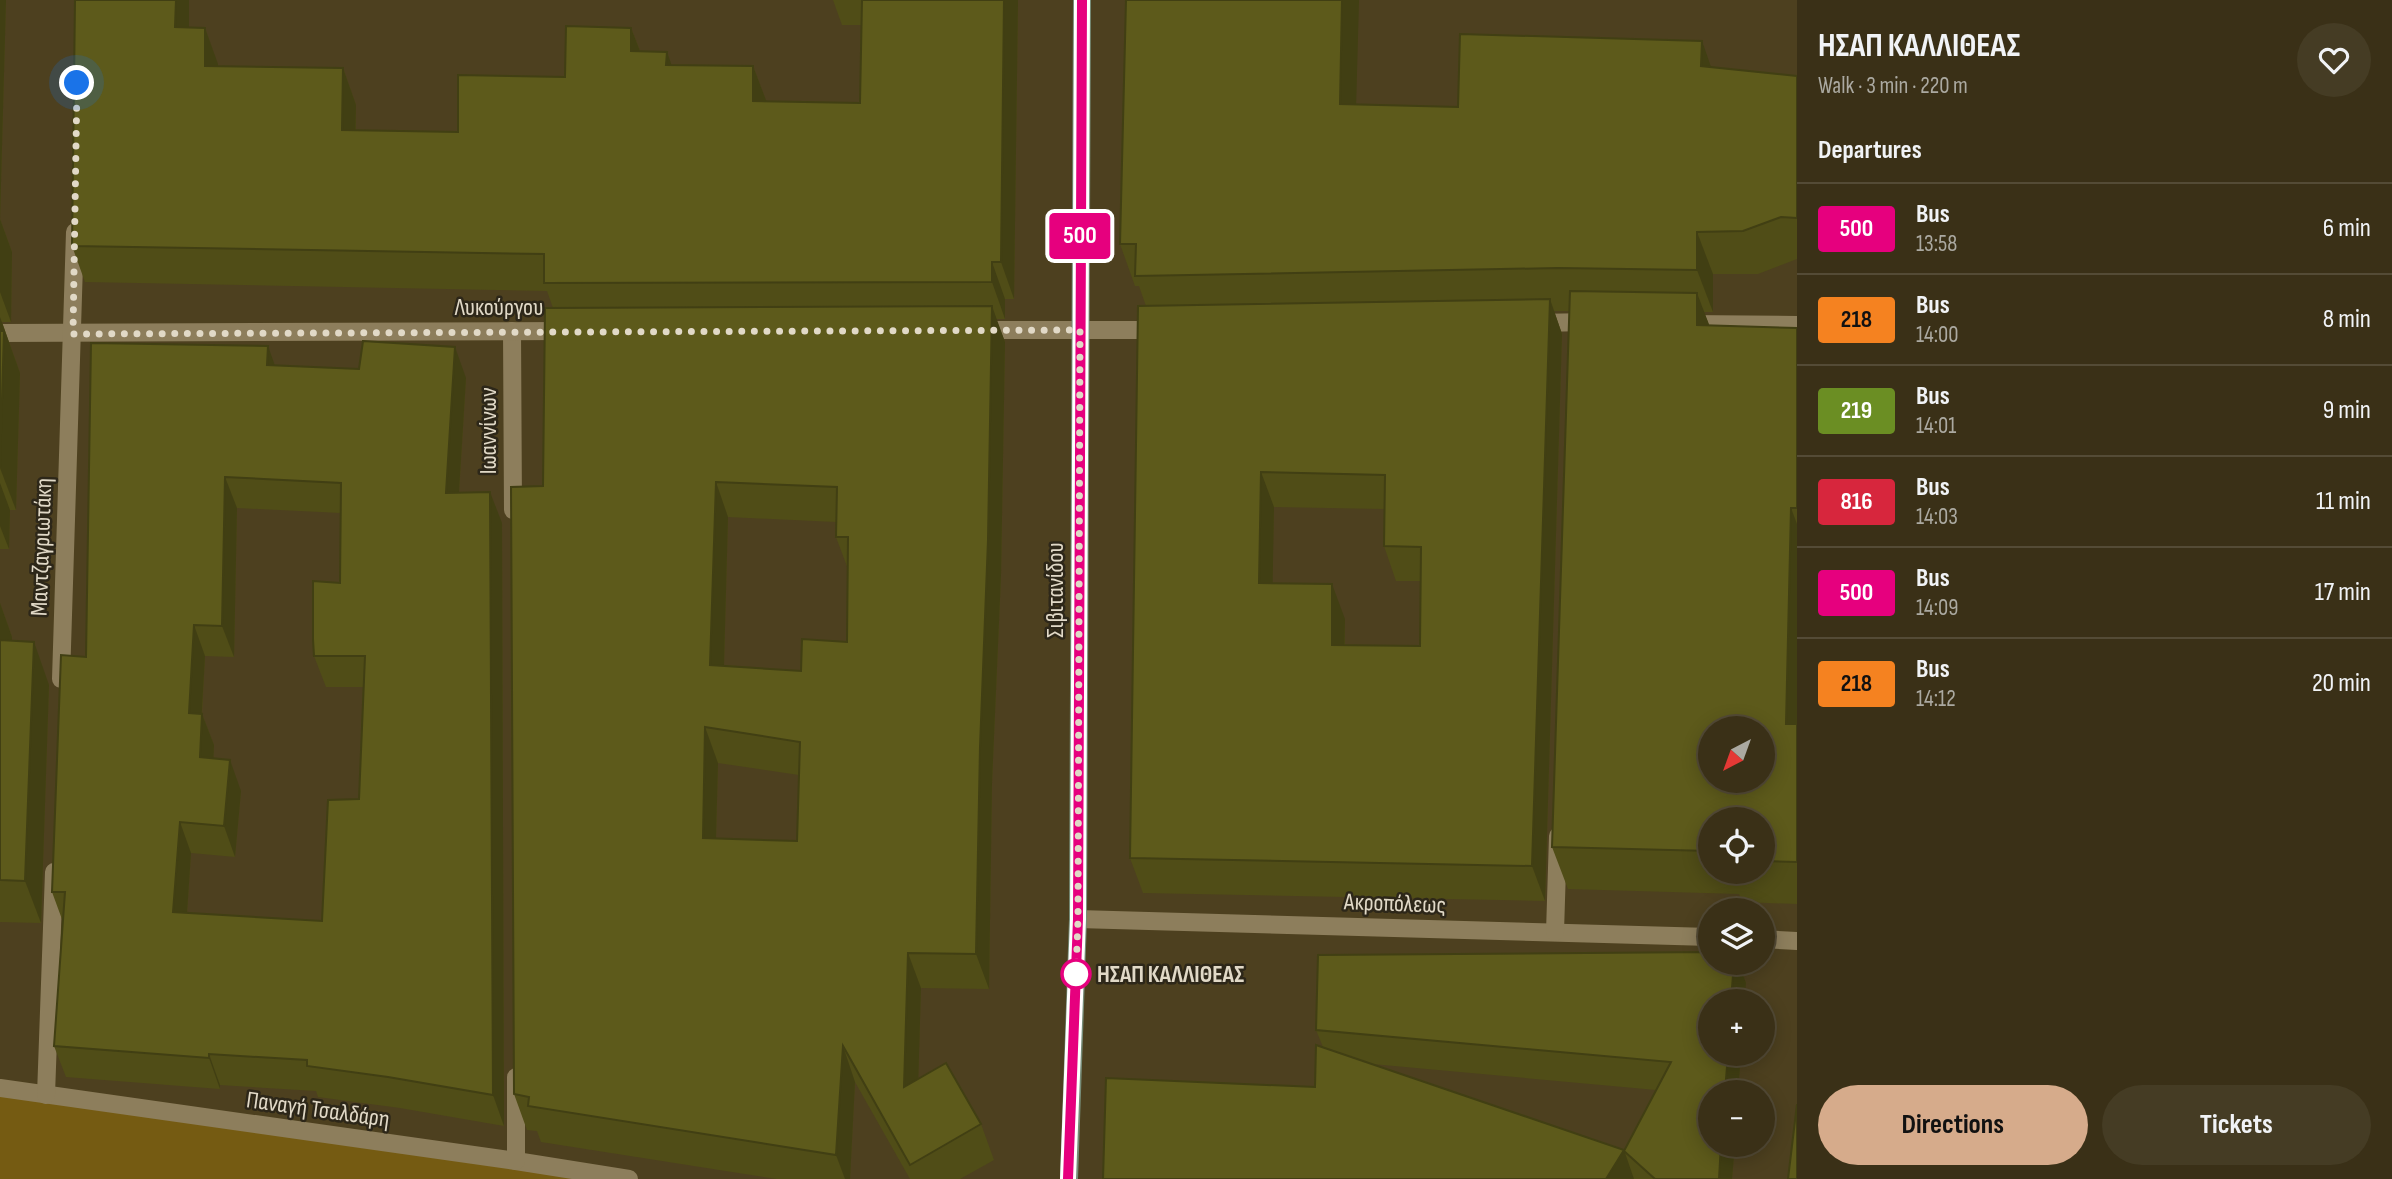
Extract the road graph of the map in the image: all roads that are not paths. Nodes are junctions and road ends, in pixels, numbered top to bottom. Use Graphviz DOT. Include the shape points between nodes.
graph roads {
  1 [pos="1082,0"];
  2 [pos="75,209"];
  3 [pos="1602,322"];
  4 [pos="1520,323"];
  5 [pos="1672,323"];
  6 [pos="1797,326"];
  7 [pos="955,330"];
  8 [pos="1080,330"];
  9 [pos="1181,330"];
  10 [pos="512,331"];
  11 [pos="582,331"];
  12 [pos="0,333"];
  13 [pos="73,334"];
  14 [pos="513,525"];
  15 [pos="60,694"];
  16 [pos="1558,821"];
  17 [pos="54,860"];
  18 [pos="1078,919"];
  19 [pos="1555,932"];
  20 [pos="1698,937"];
  21 [pos="1775,939"];
  22 [pos="1797,940"];
  23 [pos="516,1064"];
  24 [pos="0,1088"];
  25 [pos="46,1096"];
  26 [pos="516,1161"];
  27 [pos="629,1179"];
  28 [pos="1069,1179"];
  1 -- 8 [label="main road, Σιβιτανίδου"];
  2 -- 13 [label="street, Μαντζαγριωτάκη"];
  3 -- 4 [label="street" via="1574,329"];
  5 -- 6 [label="street"];
  7 -- 8 [label="street"];
  8 -- 9 [label="street"];
  8 -- 18 [label="main road, Σιβιτανίδου"];
  10 -- 11 [label="street, Λυκούργου"];
  10 -- 13 [label="street, Λυκούργου"];
  10 -- 14 [label="street, Ιωαννίνων"];
  12 -- 13 [label="street, Λυκούργου"];
  13 -- 15 [label="street, Μαντζαγριωτάκη"];
  16 -- 19 [label="street"];
  17 -- 25 [label="street"];
  18 -- 19 [label="street, Ακροπόλεως"];
  18 -- 28 [label="main road, Σιβιτανίδου"];
  19 -- 20 [label="street, Ακροπόλεως"];
  21 -- 22 [label="street"];
  23 -- 26 [label="street"];
  24 -- 25 [label="street, Παναγή Τσαλδάρη"];
  25 -- 26 [label="street, Παναγή Τσαλδάρη"];
  26 -- 27 [label="street, Παναγή Τσαλδάρη"];
}
